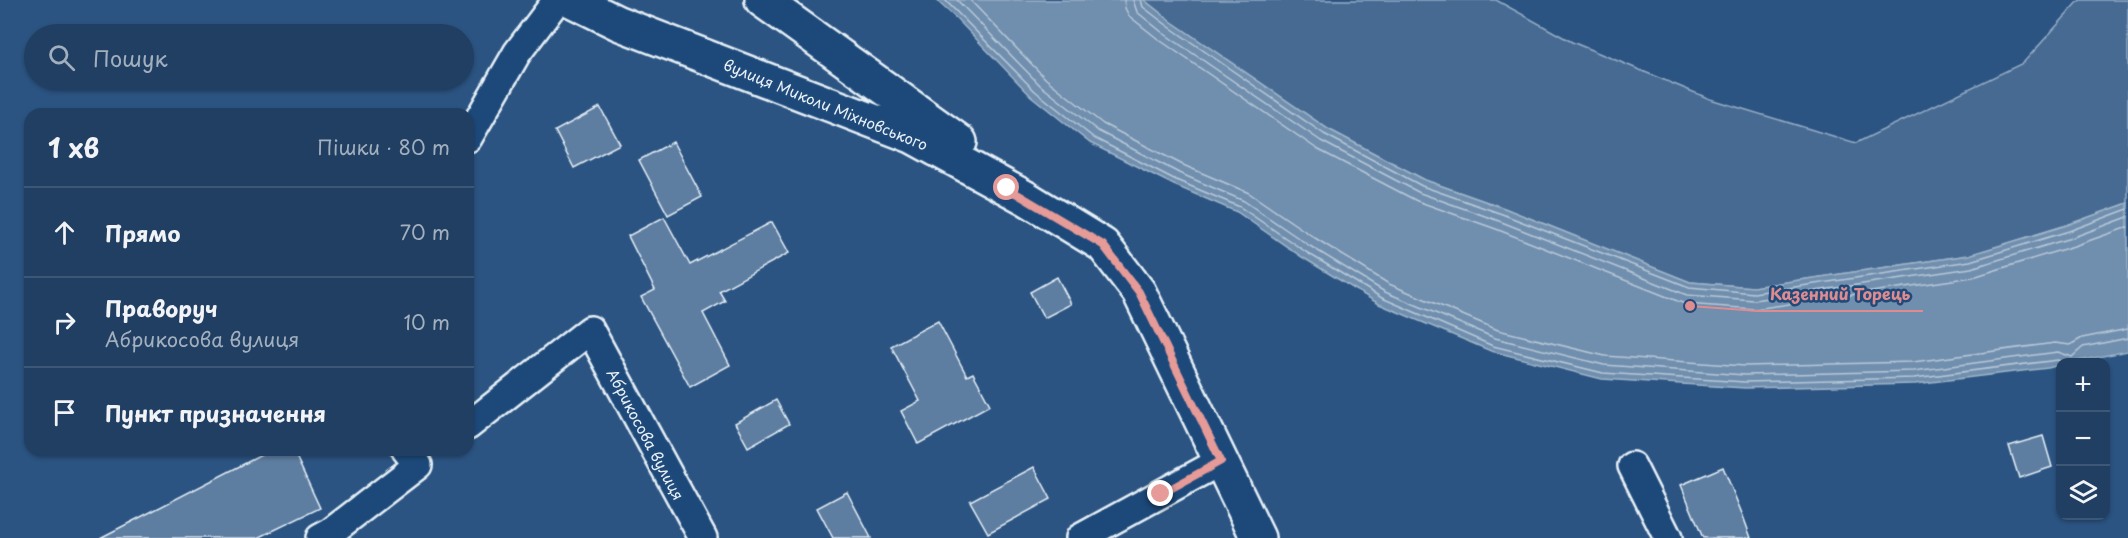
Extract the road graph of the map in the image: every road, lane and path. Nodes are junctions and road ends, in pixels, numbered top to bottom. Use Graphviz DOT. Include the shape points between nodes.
graph roads {
  1 [pos="557,0"];
  2 [pos="571,0"];
  3 [pos="762,0"];
  4 [pos="474,128"];
  5 [pos="1103,245"];
  6 [pos="474,421"];
  7 [pos="419,456"];
  8 [pos="1221,461"];
  9 [pos="1632,466"];
  10 [pos="325,535"];
  11 [pos="703,538"];
  12 [pos="1080,538"];
  13 [pos="1258,538"];
  14 [pos="1668,538"];
  1 -- 4 [label="street" via="517,53"];
  2 -- 5 [label="street, вулиця Миколи Міхновського" via="618,23 912,136"];
  3 -- 5 [label="street, вулиця Миколи Міхновського"];
  5 -- 8 [label="street, вулиця Миколи Міхновського" via="1139,292"];
  6 -- 11 [label="street, Абрикосова вулиця" via="590,330"];
  7 -- 10 [label="street"];
  8 -- 12 [label="street"];
  8 -- 13 [label="street, вулиця Миколи Міхновського"];
  9 -- 14 [label="street"];
}
